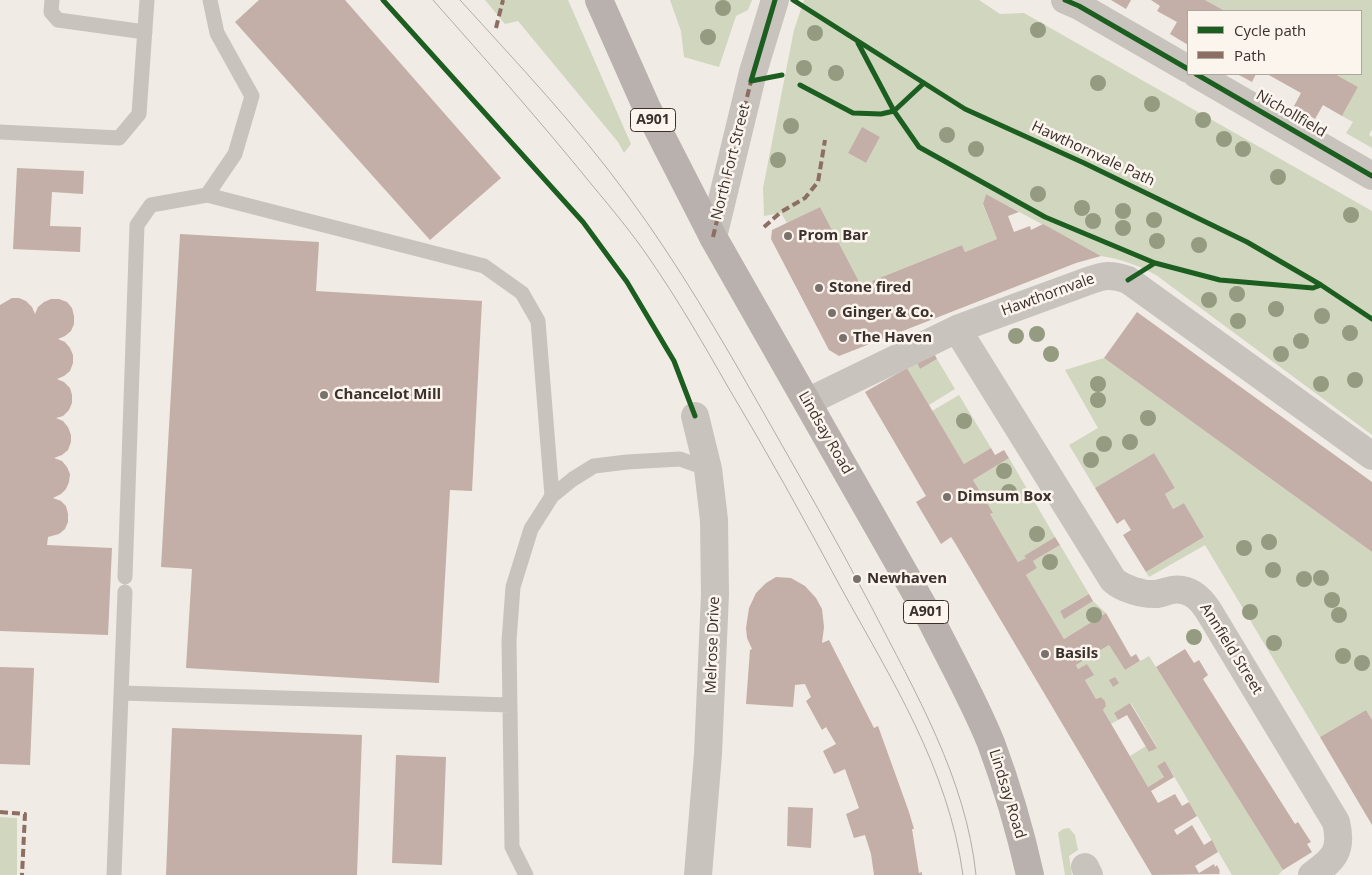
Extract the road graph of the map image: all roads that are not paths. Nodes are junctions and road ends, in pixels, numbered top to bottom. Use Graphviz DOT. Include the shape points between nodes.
graph roads {
  1 [pos="52,0"];
  2 [pos="147,0"];
  3 [pos="210,0"];
  4 [pos="599,0"];
  5 [pos="775,0"];
  6 [pos="1065,0"];
  7 [pos="145,32"];
  8 [pos="1187,68"];
  9 [pos="1198,75"];
  10 [pos="0,132"];
  11 [pos="1372,176"];
  12 [pos="207,195"];
  13 [pos="713,237"];
  14 [pos="957,329"];
  15 [pos="807,402"];
  16 [pos="695,416"];
  17 [pos="1368,447"];
  18 [pos="708,469"];
  19 [pos="552,496"];
  20 [pos="121,693"];
  21 [pos="510,705"];
  22 [pos="114,875"];
  23 [pos="526,875"];
  24 [pos="698,875"];
  25 [pos="1030,875"];
  26 [pos="1312,875"];
  1 -- 7 [label="lane" via="51,12 58,20"];
  2 -- 7 [label="lane"];
  3 -- 12 [label="lane" via="217,33 252,96 235,154"];
  4 -- 13 [label="main road, Lindsay Road / A901" via="646,106"];
  5 -- 13 [label="street, North Fort Street" via="753,72"];
  6 -- 8 [label="street"];
  7 -- 10 [label="lane" via="139,114 119,138"];
  9 -- 11 [label="street, Nichollfield"];
  12 -- 19 [label="lane" via="484,266 522,293 538,321"];
  12 -- 20 [label="lane" via="151,205 137,225"];
  13 -- 15 [label="main road, Lindsay Road / A901"];
  14 -- 15 [label="street, Hawthornvale"];
  14 -- 17 [label="street, Hawthornvale" via="1088,280 1114,276 1128,280"];
  14 -- 26 [label="street, Annfield Street" via="1112,580 1123,587 1148,594 1187,591 1200,599 1208,610 1336,822 1339,836 1335,854 1329,863"];
  15 -- 25 [label="main road, Lindsay Road / A901" via="931,620 973,704 1012,804"];
  16 -- 18 [label="street, Melrose Drive"];
  18 -- 19 [label="lane" via="680,459 594,466"];
  18 -- 24 [label="street, Melrose Drive" via="714,520 715,594 708,754"];
  19 -- 21 [label="lane" via="531,529 513,587"];
  20 -- 21 [label="lane"];
  20 -- 22 [label="lane"];
  21 -- 23 [label="lane" via="512,847"];
}
